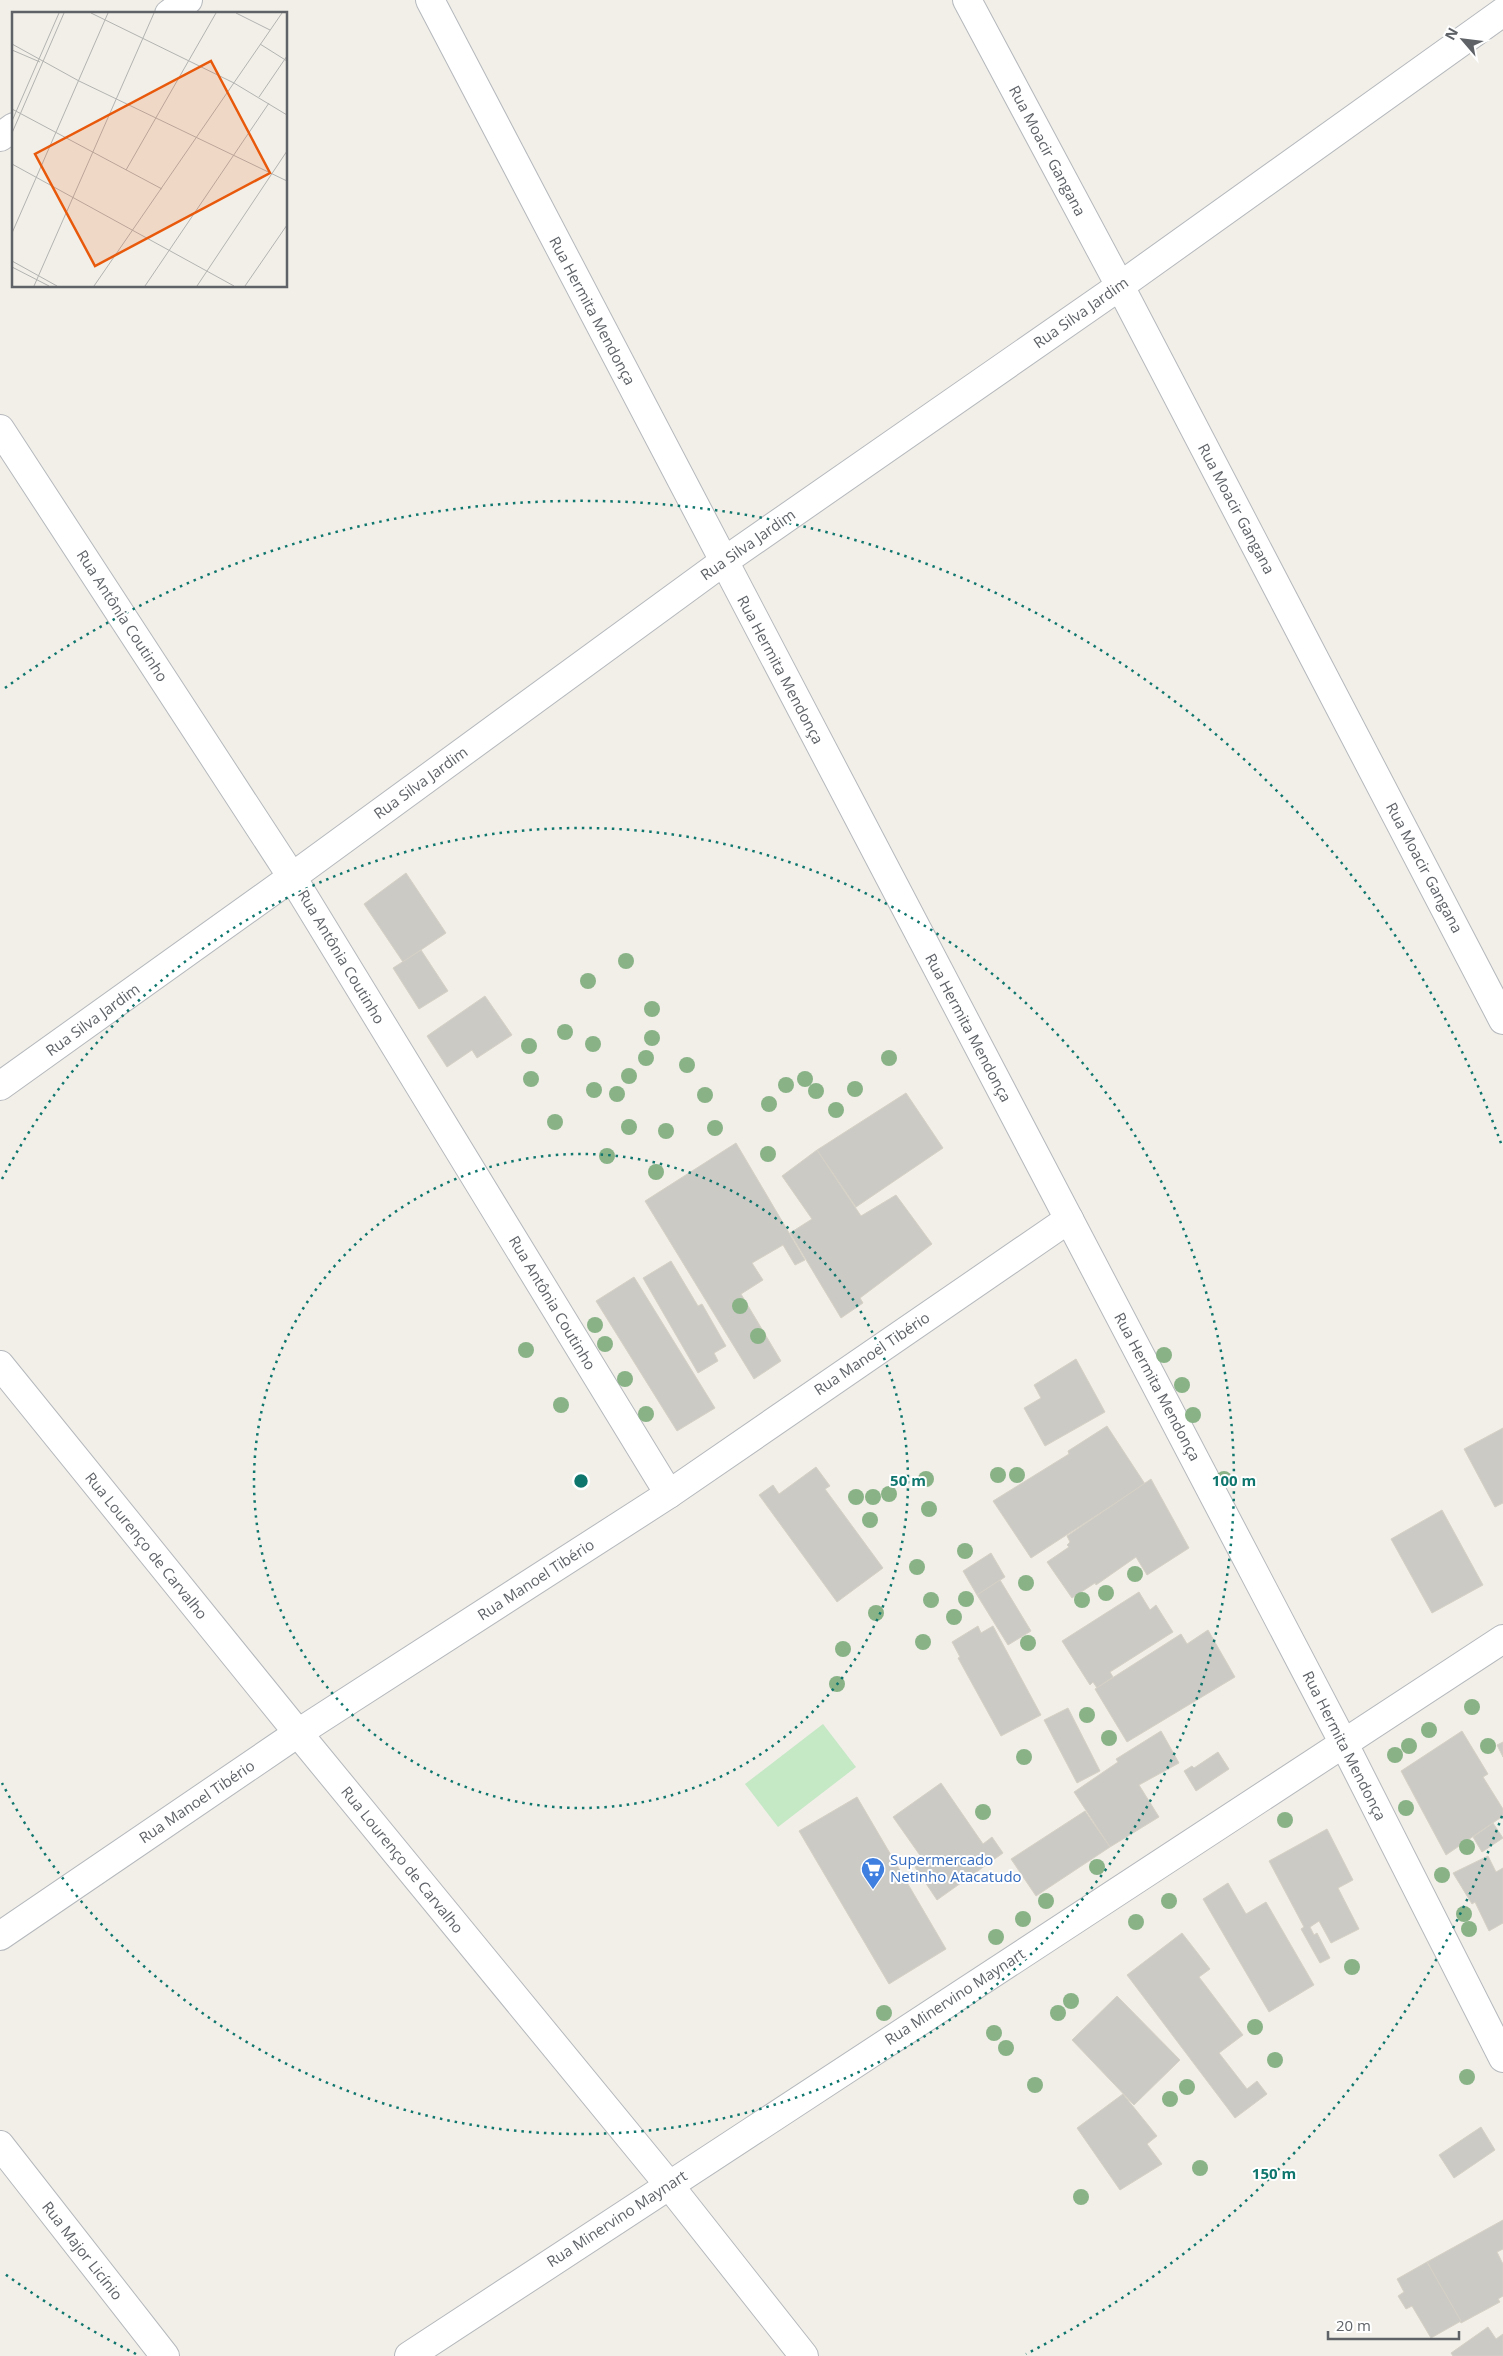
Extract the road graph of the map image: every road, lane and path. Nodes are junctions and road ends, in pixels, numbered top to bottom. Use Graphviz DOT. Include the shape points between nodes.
graph roads {
  1 [pos="188,0"];
  2 [pos="430,0"];
  3 [pos="967,0"];
  4 [pos="172,12"];
  5 [pos="1503,12"];
  6 [pos="12,128"];
  7 [pos="0,137"];
  8 [pos="1120,286"];
  9 [pos="0,429"];
  10 [pos="723,562"];
  11 [pos="292,877"];
  12 [pos="1503,1020"];
  13 [pos="0,1086"];
  14 [pos="1069,1219"];
  15 [pos="0,1365"];
  16 [pos="669,1494"];
  17 [pos="1503,1639"];
  18 [pos="298,1733"];
  19 [pos="1343,1742"];
  20 [pos="0,1936"];
  21 [pos="1503,2058"];
  22 [pos="0,2145"];
  23 [pos="669,2185"];
  24 [pos="165,2356"];
  25 [pos="409,2356"];
  26 [pos="804,2356"];
  1 -- 4 [label="street"];
  2 -- 10 [label="street, Rua Hermita Mendonça"];
  3 -- 8 [label="street, Rua Moacir Gangana"];
  5 -- 8 [label="street, Rua Silva Jardim"];
  6 -- 7 [label="street"];
  8 -- 10 [label="street, Rua Silva Jardim"];
  8 -- 12 [label="street, Rua Moacir Gangana"];
  9 -- 11 [label="street, Rua Antônia Coutinho"];
  10 -- 11 [label="street, Rua Silva Jardim"];
  10 -- 14 [label="street, Rua Hermita Mendonça"];
  11 -- 13 [label="street, Rua Silva Jardim"];
  11 -- 16 [label="street, Rua Antônia Coutinho"];
  14 -- 16 [label="street, Rua Manoel Tibério"];
  14 -- 19 [label="street, Rua Hermita Mendonça"];
  15 -- 18 [label="street, Rua Lourenço de Carvalho"];
  16 -- 18 [label="street, Rua Manoel Tibério"];
  17 -- 19 [label="street, Rua Minervino Maynart"];
  18 -- 20 [label="street, Rua Manoel Tibério"];
  18 -- 23 [label="street, Rua Lourenço de Carvalho"];
  19 -- 21 [label="street, Rua Hermita Mendonça"];
  19 -- 23 [label="street, Rua Minervino Maynart"];
  22 -- 24 [label="street, Rua Major Licínio"];
  23 -- 25 [label="street, Rua Minervino Maynart"];
  23 -- 26 [label="street, Rua Lourenço de Carvalho"];
}
